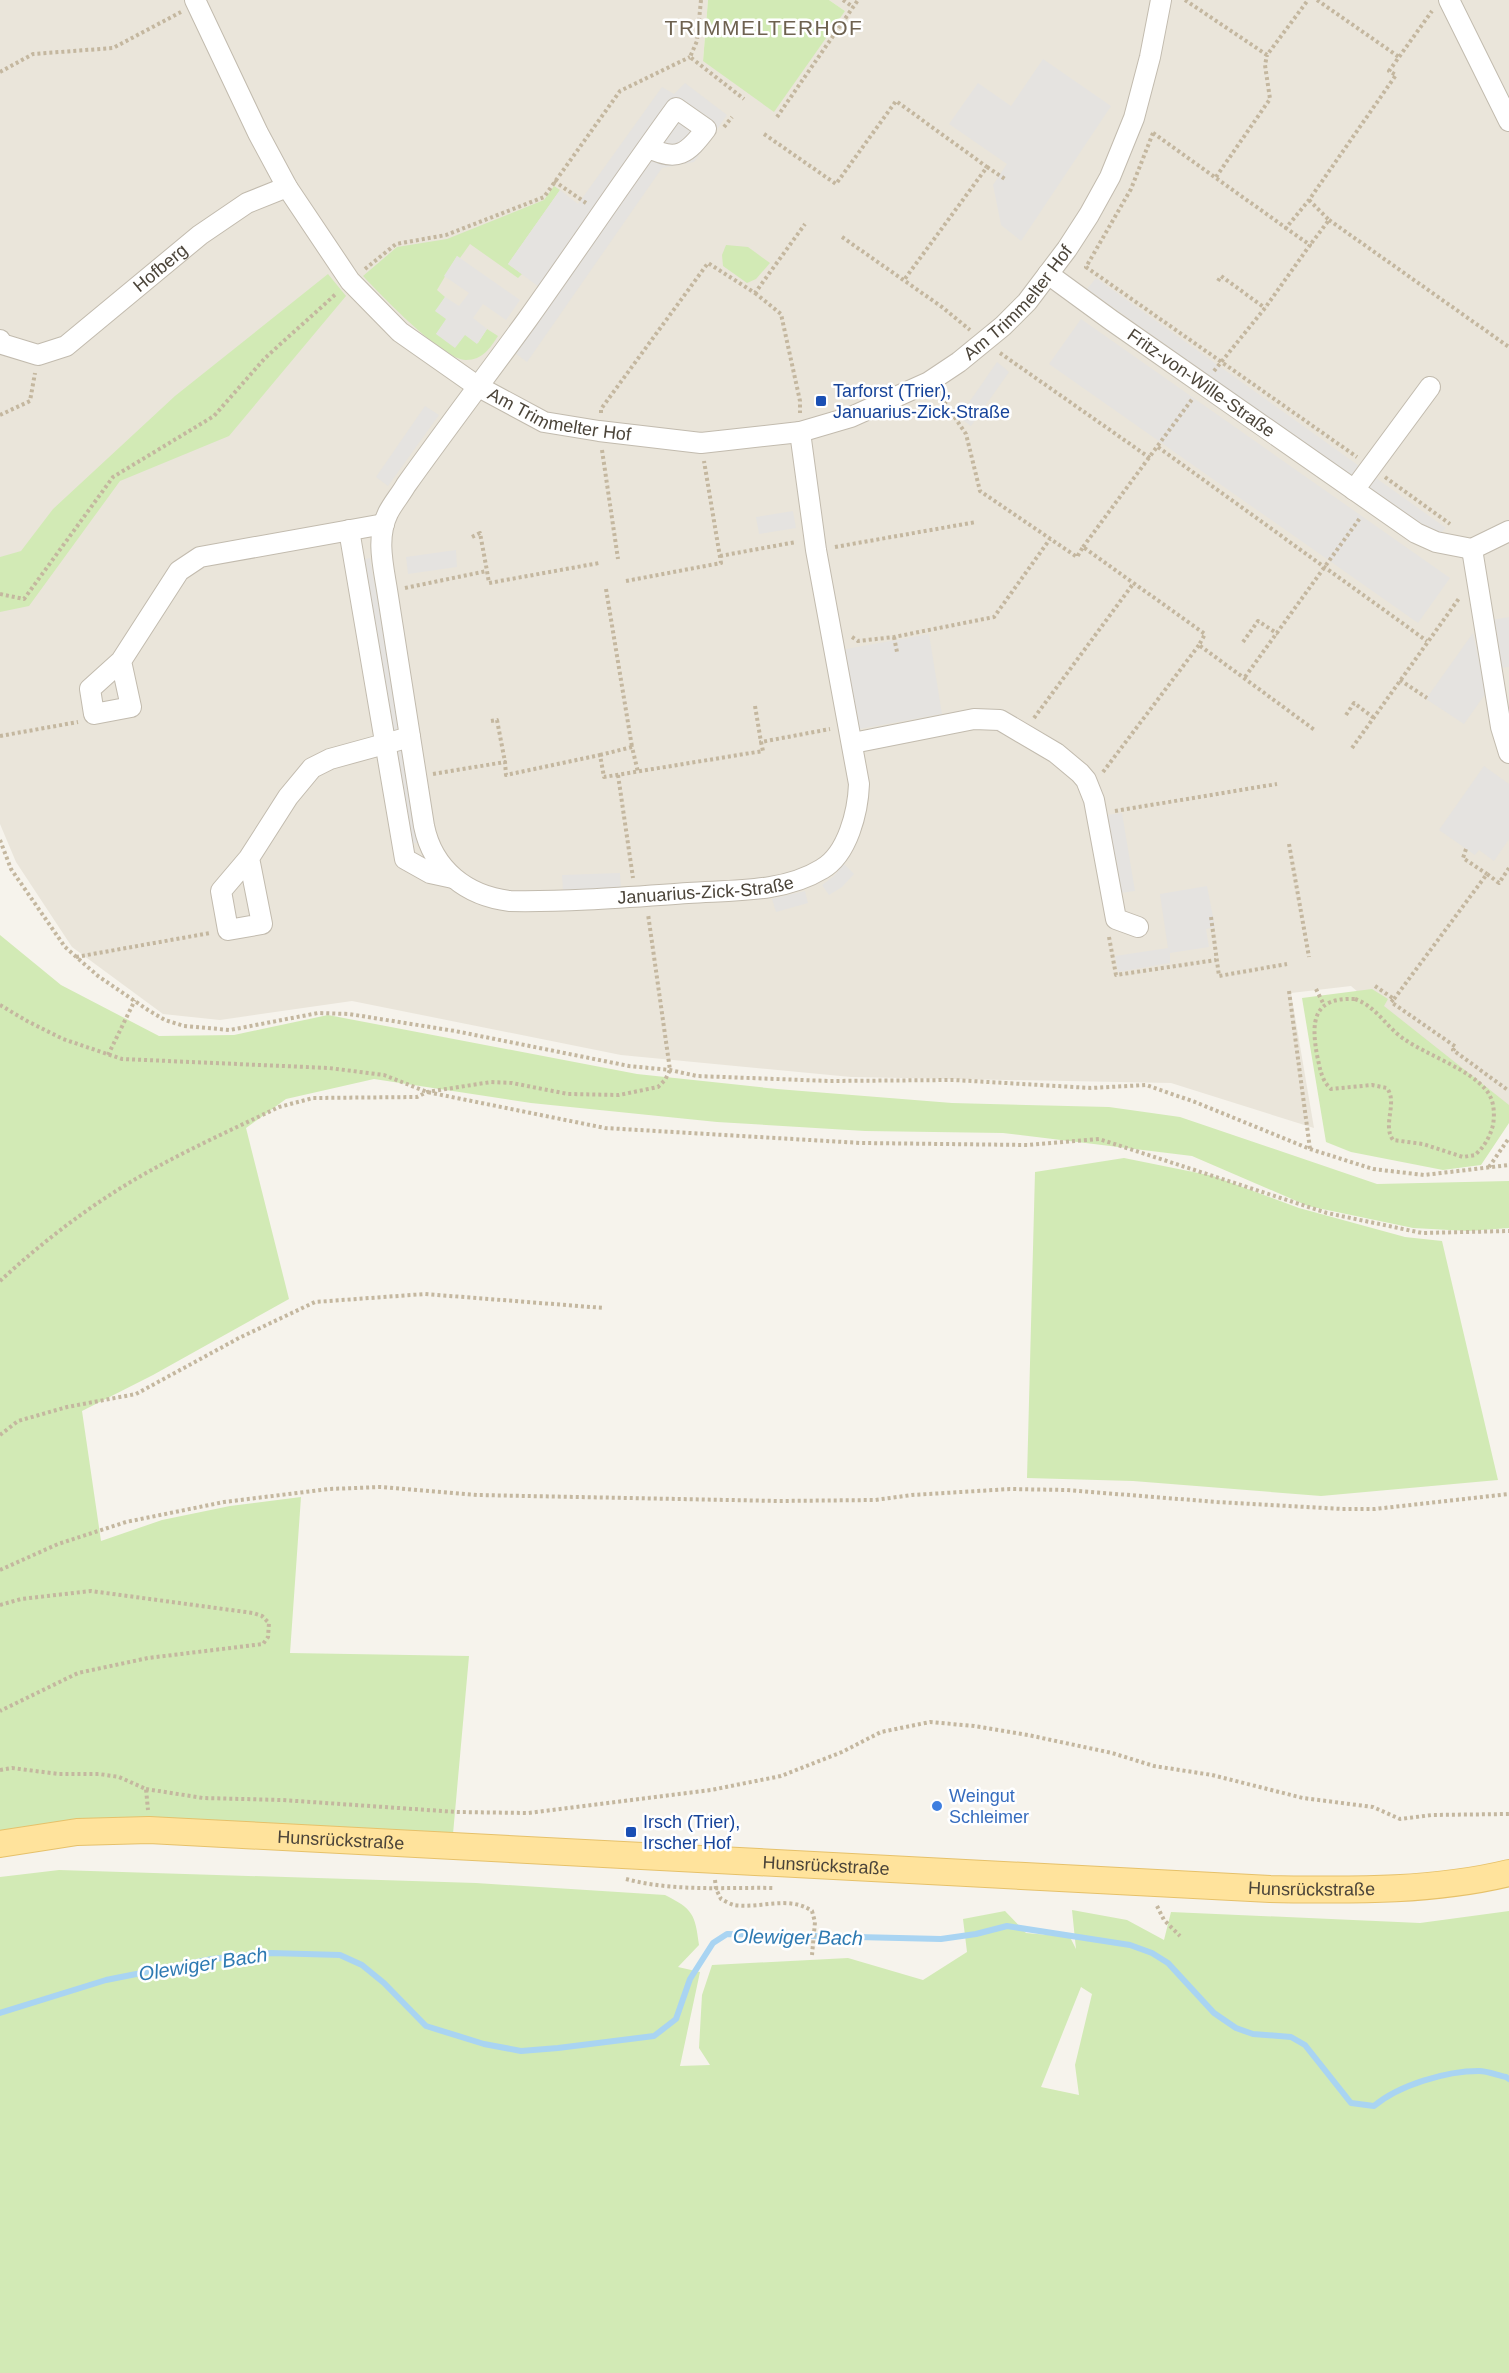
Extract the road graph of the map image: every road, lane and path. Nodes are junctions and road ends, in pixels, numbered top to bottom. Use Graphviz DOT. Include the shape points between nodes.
graph roads {
  1 [pos="701,0"];
  2 [pos="843,0"];
  3 [pos="858,0"];
  4 [pos="1161,0"];
  5 [pos="1185,0"];
  6 [pos="1308,0"];
  7 [pos="1317,0"];
  8 [pos="199,1"];
  9 [pos="1444,2"];
  10 [pos="853,7"];
  11 [pos="1267,55"];
  12 [pos="690,57"];
  13 [pos="1399,57"];
  14 [pos="0,72"];
  15 [pos="744,99"];
  16 [pos="777,117"];
  17 [pos="1509,121"];
  18 [pos="764,134"];
  19 [pos="648,147"];
  20 [pos="987,167"];
  21 [pos="1216,177"];
  22 [pos="1005,179"];
  23 [pos="555,181"];
  24 [pos="287,187"];
  25 [pos="1309,200"];
  26 [pos="601,213"];
  27 [pos="1329,220"];
  28 [pos="805,224"];
  29 [pos="1286,228"];
  30 [pos="842,237"];
  31 [pos="1310,245"];
  32 [pos="1048,274"];
  33 [pos="904,279"];
  34 [pos="350,281"];
  35 [pos="1218,281"];
  36 [pos="754,293"];
  37 [pos="1265,308"];
  38 [pos="0,340"];
  39 [pos="984,342"];
  40 [pos="1509,347"];
  41 [pos="38,355"];
  42 [pos="1221,363"];
  43 [pos="929,382"];
  44 [pos="1204,384"];
  45 [pos="477,386"];
  46 [pos="1430,387"];
  47 [pos="0,415"];
  48 [pos="599,431"];
  49 [pos="800,432"];
  50 [pos="701,443"];
  51 [pos="1158,447"];
  52 [pos="1150,458"];
  53 [pos="1372,467"];
  54 [pos="1354,490"];
  55 [pos="1372,504"];
  56 [pos="976,522"];
  57 [pos="384,524"];
  58 [pos="349,530"];
  59 [pos="1509,531"];
  60 [pos="472,537"];
  61 [pos="1050,539"];
  62 [pos="822,543"];
  63 [pos="1451,545"];
  64 [pos="1083,547"];
  65 [pos="1472,549"];
  66 [pos="720,556"];
  67 [pos="618,559"];
  68 [pos="599,563"];
  69 [pos="1323,567"];
  70 [pos="487,571"];
  71 [pos="626,581"];
  72 [pos="1133,584"];
  73 [pos="1476,584"];
  74 [pos="606,589"];
  75 [pos="387,590"];
  76 [pos="0,594"];
  77 [pos="843,631"];
  78 [pos="1278,634"];
  79 [pos="894,637"];
  80 [pos="1427,641"];
  81 [pos="1243,642"];
  82 [pos="1199,645"];
  83 [pos="897,652"];
  84 [pos="121,661"];
  85 [pos="1245,677"];
  86 [pos="1400,680"];
  87 [pos="1427,698"];
  88 [pos="755,706"];
  89 [pos="94,714"];
  90 [pos="1346,716"];
  91 [pos="1374,718"];
  92 [pos="491,721"];
  93 [pos="1316,730"];
  94 [pos="1024,733"];
  95 [pos="851,734"];
  96 [pos="0,736"];
  97 [pos="410,737"];
  98 [pos="761,742"];
  99 [pos="386,745"];
  100 [pos="632,747"];
  101 [pos="1353,748"];
  102 [pos="1509,753"];
  103 [pos="600,754"];
  104 [pos="505,762"];
  105 [pos="638,772"];
  106 [pos="618,775"];
  107 [pos="416,776"];
  108 [pos="1277,784"];
  109 [pos="1090,790"];
  110 [pos="1098,814"];
  111 [pos="0,840"];
  112 [pos="1289,844"];
  113 [pos="1466,849"];
  114 [pos="5,854"];
  115 [pos="0,856"];
  116 [pos="249,858"];
  117 [pos="1509,868"];
  118 [pos="1487,874"];
  119 [pos="453,878"];
  120 [pos="640,897"];
  121 [pos="1210,917"];
  122 [pos="1138,927"];
  123 [pos="228,930"];
  124 [pos="1109,936"];
  125 [pos="76,957"];
  126 [pos="1309,957"];
  127 [pos="1216,960"];
  128 [pos="1287,964"];
  129 [pos="1375,986"];
  130 [pos="1316,989"];
  131 [pos="1289,991"];
  132 [pos="1394,999"];
  133 [pos="135,1000"];
  134 [pos="0,1005"];
  135 [pos="1324,1005"];
  136 [pos="108,1055"];
  137 [pos="670,1070"];
  138 [pos="1509,1090"];
  139 [pos="428,1092"];
  140 [pos="1509,1138"];
  141 [pos="1310,1149"];
  142 [pos="1509,1165"];
  143 [pos="1488,1168"];
  144 [pos="1509,1231"];
  145 [pos="0,1281"];
  146 [pos="604,1308"];
  147 [pos="0,1435"];
  148 [pos="1509,1494"];
  149 [pos="0,1570"];
  150 [pos="0,1605"];
  151 [pos="0,1711"];
  152 [pos="0,1770"];
  153 [pos="146,1789"];
  154 [pos="1509,1814"];
  155 [pos="149,1830"];
  156 [pos="0,1844"];
  157 [pos="714,1861"];
  158 [pos="1509,1873"];
  159 [pos="1155,1883"];
  160 [pos="1180,1936"];
  161 [pos="812,1955"];
  1 -- 12 [label="path" via="697,42"];
  2 -- 10 [label="path"];
  3 -- 10 [label="path"];
  4 -- 32 [label="street, Am Trimmelter Hof" via="1137,108 1123,146 1089,215"];
  5 -- 11 [label="path"];
  6 -- 11 [label="path"];
  7 -- 13 [label="path"];
  8 -- 14 [label="path" via="113,48 33,54"];
  8 -- 24 [label="street, Am Trimmelter Hof" via="258,133"];
  9 -- 13 [label="path"];
  9 -- 17 [label="street"];
  10 -- 16 [label="path"];
  11 -- 21 [label="path" via="1270,99"];
  12 -- 15 [label="path"];
  12 -- 23 [label="path" via="620,92"];
  13 -- 25 [label="path" via="1389,71 1396,75"];
  18 -- 20 [label="path" via="836,184 896,101"];
  19 -- 26 [label="street, Am Trimmelter Hof"];
  20 -- 22 [label="path"];
  20 -- 33 [label="path"];
  21 -- 29 [label="path"];
  21 -- 42 [label="path" via="1153,133 1131,189 1086,267"];
  23 -- 26 [label="path"];
  23 -- 34 [label="path" via="544,197 446,235 396,244"];
  24 -- 34 [label="street, Am Trimmelter Hof"];
  24 -- 41 [label="street, Hofberg" via="247,203 200,235 66,346"];
  25 -- 27 [label="path"];
  25 -- 29 [label="path"];
  26 -- 45 [label="street, Am Trimmelter Hof"];
  27 -- 31 [label="path"];
  27 -- 40 [label="path"];
  28 -- 36 [label="path"];
  29 -- 31 [label="path"];
  30 -- 33 [label="path"];
  31 -- 37 [label="path"];
  32 -- 39 [label="street, Am Trimmelter Hof" via="1027,302"];
  32 -- 44 [label="street, Fritz-von-Wille-Straße"];
  33 -- 39 [label="path"];
  34 -- 45 [label="street, Am Trimmelter Hof" via="400,332"];
  34 -- 76 [label="path" via="265,358 214,416 113,477 24,599"];
  35 -- 37 [label="path" via="1221,276"];
  36 -- 48 [label="path" via="708,263 601,409"];
  36 -- 49 [label="path" via="781,314 800,401"];
  37 -- 42 [label="path"];
  38 -- 41 [label="street"];
  39 -- 43 [label="street, Am Trimmelter Hof"];
  39 -- 52 [label="path"];
  41 -- 47 [label="path" via="30,401"];
  42 -- 44 [label="path"];
  42 -- 53 [label="path"];
  43 -- 49 [label="street, Am Trimmelter Hof" via="851,417"];
  43 -- 61 [label="path" via="966,434 980,491"];
  44 -- 51 [label="path"];
  44 -- 54 [label="street, Fritz-von-Wille-Straße"];
  45 -- 48 [label="street, Am Trimmelter Hof" via="544,422"];
  45 -- 57 [label="street, Januarius-Zick-Straße" via="406,485"];
  46 -- 53 [label="street"];
  48 -- 50 [label="street, Am Trimmelter Hof"];
  48 -- 67 [label="path"];
  49 -- 50 [label="street, Am Trimmelter Hof"];
  49 -- 62 [label="street, Januarius-Zick-Straße"];
  50 -- 66 [label="path"];
  51 -- 52 [label="path"];
  51 -- 69 [label="path"];
  52 -- 64 [label="path"];
  53 -- 54 [label="street"];
  53 -- 63 [label="path" via="1453,526"];
  54 -- 55 [label="street, Fritz-von-Wille-Straße"];
  55 -- 63 [label="street, Fritz-von-Wille-Straße" via="1416,533"];
  55 -- 69 [label="path"];
  56 -- 62 [label="path"];
  57 -- 58 [label="street"];
  57 -- 75 [label="street, Januarius-Zick-Straße" via="381,538"];
  58 -- 84 [label="street" via="200,557 179,571"];
  58 -- 99 [label="street, Januarius-Zick-Straße"];
  59 -- 65 [label="street"];
  60 -- 70 [label="path" via="480,533"];
  61 -- 64 [label="path" via="1077,557"];
  61 -- 79 [label="path" via="994,617"];
  62 -- 66 [label="path"];
  62 -- 95 [label="street, Januarius-Zick-Straße"];
  63 -- 65 [label="street, Fritz-von-Wille-Straße"];
  64 -- 72 [label="path"];
  65 -- 73 [label="street"];
  66 -- 71 [label="path" via="721,563"];
  68 -- 70 [label="path" via="489,583"];
  69 -- 78 [label="path"];
  69 -- 80 [label="path"];
  70 -- 75 [label="path"];
  72 -- 82 [label="path" via="1205,634"];
  72 -- 94 [label="path"];
  73 -- 80 [label="path" via="1459,597"];
  73 -- 102 [label="street" via="1500,727"];
  74 -- 100 [label="path"];
  75 -- 97 [label="street, Januarius-Zick-Straße"];
  77 -- 79 [label="path" via="858,641"];
  78 -- 81 [label="path" via="1258,621"];
  78 -- 85 [label="path"];
  79 -- 83 [label="path"];
  80 -- 86 [label="path"];
  82 -- 85 [label="path"];
  82 -- 109 [label="path"];
  84 -- 89 [label="street" via="90,689"];
  84 -- 89 [label="street" via="131,707"];
  85 -- 93 [label="path"];
  86 -- 87 [label="path"];
  86 -- 91 [label="path"];
  88 -- 98 [label="path"];
  89 -- 96 [label="path" via="95,719"];
  90 -- 91 [label="path" via="1354,703"];
  91 -- 101 [label="path"];
  92 -- 104 [label="path" via="497,720"];
  94 -- 95 [label="street" via="1000,720 974,719"];
  94 -- 109 [label="street" via="1069,762"];
  95 -- 98 [label="path"];
  95 -- 120 [label="street, Januarius-Zick-Straße" via="859,804 840,849 824,869 769,888"];
  97 -- 99 [label="street"];
  97 -- 107 [label="street, Januarius-Zick-Straße"];
  98 -- 105 [label="path" via="763,751"];
  99 -- 116 [label="street" via="330,759 312,768 288,797"];
  99 -- 119 [label="street, Januarius-Zick-Straße" via="405,859 430,873"];
  100 -- 103 [label="path"];
  100 -- 105 [label="path"];
  103 -- 104 [label="path" via="506,775"];
  103 -- 106 [label="path" via="604,777"];
  104 -- 107 [label="path"];
  105 -- 106 [label="path"];
  106 -- 120 [label="path"];
  107 -- 119 [label="street, Januarius-Zick-Straße" via="426,838"];
  108 -- 110 [label="path"];
  109 -- 110 [label="street"];
  110 -- 122 [label="street" via="1116,919"];
  111 -- 114 [label="path"];
  112 -- 126 [label="path"];
  113 -- 118 [label="path" via="1462,858"];
  114 -- 115 [label="path"];
  114 -- 125 [label="path" via="54,932"];
  116 -- 123 [label="street" via="221,891"];
  116 -- 123 [label="street" via="262,924"];
  117 -- 118 [label="path" via="1499,882"];
  118 -- 132 [label="path"];
  119 -- 120 [label="street, Januarius-Zick-Straße" via="491,899 510,901"];
  120 -- 137 [label="path"];
  121 -- 127 [label="path"];
  123 -- 125 [label="path"];
  124 -- 127 [label="path" via="1116,975"];
  125 -- 133 [label="path"];
  127 -- 128 [label="path" via="1219,976"];
  129 -- 132 [label="path"];
  130 -- 135 [label="path"];
  131 -- 141 [label="path"];
  132 -- 138 [label="path" via="1391,1002"];
  133 -- 136 [label="path"];
  133 -- 137 [label="path" via="165,1020 204,1029 230,1030 318,1013 349,1014 629,1066"];
  134 -- 136 [label="path" via="63,1039"];
  135 -- 135 [label="path" via="1349,999 1365,1002 1404,1039 1487,1090 1494,1118 1491,1134 1481,1150 1463,1157 1423,1144 1397,1141 1390,1137 1391,1095 1387,1088 1372,1084 1331,1089 1323,1083 1314,1033 1315,1018"];
  136 -- 139 [label="path" via="138,1060 329,1068 384,1075"];
  137 -- 139 [label="path" via="658,1087 619,1095 568,1094 491,1082"];
  137 -- 141 [label="path" via="697,1076 829,1081 954,1080 1090,1088 1146,1085"];
  139 -- 144 [label="path" via="605,1128 861,1143 1028,1145 1099,1139 1327,1213 1422,1233"];
  139 -- 145 [label="path" via="417,1097 313,1098 279,1107 122,1187 56,1234"];
  140 -- 143 [label="path"];
  141 -- 143 [label="path" via="1372,1169 1424,1175"];
  142 -- 143 [label="path"];
  146 -- 147 [label="path" via="426,1294 315,1302 136,1394 18,1421"];
  148 -- 149 [label="path" via="1342,1509 1066,1490 1010,1489 875,1500 779,1501 477,1495 381,1487 329,1489 224,1502 126,1522 58,1544"];
  150 -- 151 [label="path" via="91,1590 253,1613 269,1623 263,1644 148,1658 78,1673"];
  152 -- 153 [label="path" via="99,1774 119,1777"];
  153 -- 154 [label="path" via="203,1798 528,1813 711,1790 781,1776 881,1732 930,1722 1028,1735 1303,1798 1373,1807 1400,1819"];
  153 -- 155 [label="path"];
  155 -- 156 [label="main road, Hunsrückstraße" via="77,1832"];
  155 -- 157 [label="main road, Hunsrückstraße"];
  157 -- 159 [label="main road, Hunsrückstraße"];
  157 -- 161 [label="path" via="716,1889 721,1899 733,1905 803,1905 812,1911"];
  158 -- 159 [label="main road, Hunsrückstraße" via="1466,1882 1367,1890"];
  159 -- 160 [label="path" via="1156,1904 1164,1920"];
}
